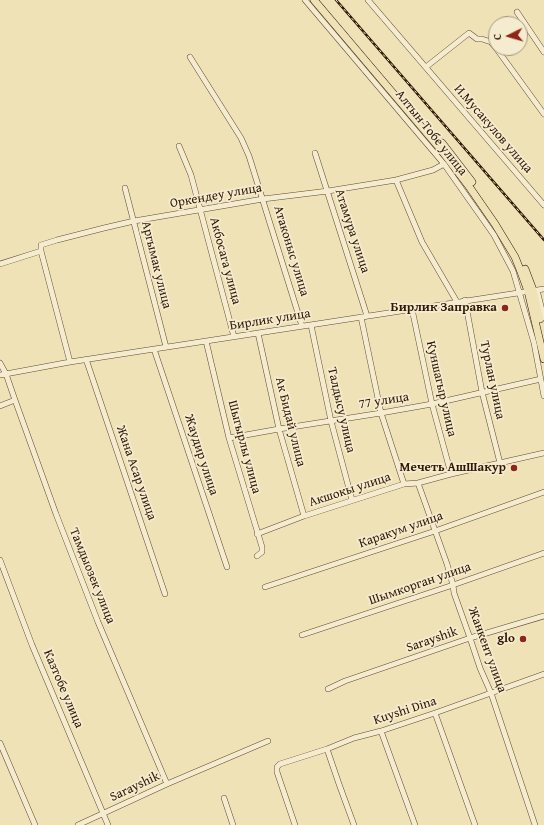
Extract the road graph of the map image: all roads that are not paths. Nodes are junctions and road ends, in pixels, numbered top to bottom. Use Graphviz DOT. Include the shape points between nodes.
graph roads {
  1 [pos="306,0"];
  2 [pos="314,0"];
  3 [pos="321,0"];
  4 [pos="368,0"];
  5 [pos="517,12"];
  6 [pos="488,41"];
  7 [pos="544,52"];
  8 [pos="502,56"];
  9 [pos="190,57"];
  10 [pos="426,67"];
  11 [pos="544,114"];
  12 [pos="179,146"];
  13 [pos="315,153"];
  14 [pos="444,164"];
  15 [pos="396,180"];
  16 [pos="125,188"];
  17 [pos="328,191"];
  18 [pos="263,199"];
  19 [pos="544,205"];
  20 [pos="201,210"];
  21 [pos="134,221"];
  22 [pos="41,251"];
  23 [pos="0,264"];
  24 [pos="544,289"];
  25 [pos="533,290"];
  26 [pos="520,292"];
  27 [pos="465,300"];
  28 [pos="457,302"];
  29 [pos="412,309"];
  30 [pos="367,316"];
  31 [pos="361,317"];
  32 [pos="544,318"];
  33 [pos="311,325"];
  34 [pos="302,326"];
  35 [pos="258,333"];
  36 [pos="234,336"];
  37 [pos="544,337"];
  38 [pos="206,341"];
  39 [pos="166,347"];
  40 [pos="154,349"];
  41 [pos="86,359"];
  42 [pos="544,359"];
  43 [pos="70,362"];
  44 [pos="0,363"];
  45 [pos="3,374"];
  46 [pos="541,379"];
  47 [pos="482,392"];
  48 [pos="544,396"];
  49 [pos="14,400"];
  50 [pos="432,404"];
  51 [pos="0,406"];
  52 [pos="381,413"];
  53 [pos="331,421"];
  54 [pos="278,429"];
  55 [pos="229,438"];
  56 [pos="544,453"];
  57 [pos="500,463"];
  58 [pos="451,474"];
  59 [pos="418,483"];
  60 [pos="404,484"];
  61 [pos="544,492"];
  62 [pos="352,500"];
  63 [pos="304,516"];
  64 [pos="435,531"];
  65 [pos="257,534"];
  66 [pos="544,553"];
  67 [pos="257,556"];
  68 [pos="0,560"];
  69 [pos="227,567"];
  70 [pos="453,585"];
  71 [pos="265,587"];
  72 [pos="165,594"];
  73 [pos="544,616"];
  74 [pos="302,635"];
  75 [pos="470,638"];
  76 [pos="544,674"];
  77 [pos="328,689"];
  78 [pos="491,693"];
  79 [pos="435,713"];
  80 [pos="381,731"];
  81 [pos="268,741"];
  82 [pos="0,743"];
  83 [pos="327,749"];
  84 [pos="166,784"];
  85 [pos="224,798"];
  86 [pos="103,814"];
  87 [pos="35,825"];
  88 [pos="78,825"];
  89 [pos="108,825"];
  90 [pos="233,825"];
  91 [pos="294,825"];
  92 [pos="354,825"];
  93 [pos="415,825"];
  94 [pos="475,825"];
  95 [pos="535,825"];
  1 -- 14 [label="street, Алтын Тобе улица"];
  2 -- 25 [label="highway" via="468,185 495,224"];
  3 -- 25 [label="highway" via="472,182 519,255"];
  4 -- 10 [label="street, И.Мусакулов улица"];
  5 -- 7 [label="street"];
  6 -- 10 [label="street" via="478,39 469,33"];
  8 -- 11 [label="street"];
  9 -- 18 [label="street, Атаконыс улица" via="242,138"];
  10 -- 19 [label="street, И.Мусакулов улица"];
  12 -- 20 [label="street, Акбосага улица"];
  13 -- 17 [label="street, Атамура улица"];
  14 -- 15 [label="street, Оркендеу улица" via="433,170"];
  14 -- 26 [label="street, Алтын Тобе улица" via="494,235 513,271"];
  15 -- 17 [label="street, Оркендеу улица"];
  15 -- 28 [label="street" via="422,242"];
  16 -- 21 [label="street, Аргымак улица"];
  17 -- 18 [label="street, Оркендеу улица"];
  17 -- 30 [label="street, Атамура улица"];
  18 -- 20 [label="street, Оркендеу улица"];
  18 -- 34 [label="street, Атаконыс улица"];
  20 -- 21 [label="street, Оркендеу улица"];
  20 -- 36 [label="street, Акбосага улица"];
  21 -- 22 [label="street, Оркендеу улица" via="52,241 41,245"];
  21 -- 39 [label="street, Аргымак улица"];
  22 -- 23 [label="street, Оркендеу улица"];
  22 -- 43 [label="street"];
  24 -- 25 [label="street, Бирлик улица"];
  25 -- 26 [label="street, Бирлик улица"];
  25 -- 32 [label="street"];
  25 -- 37 [label="highway"];
  25 -- 42 [label="highway"];
  26 -- 27 [label="street, Бирлик улица"];
  26 -- 46 [label="street, Алтын Тобе улица"];
  27 -- 28 [label="street, Бирлик улица"];
  27 -- 47 [label="street, Турлан улица"];
  28 -- 29 [label="street, Бирлик улица"];
  29 -- 30 [label="street, Бирлик улица"];
  29 -- 50 [label="street, Куншагыр улица"];
  30 -- 31 [label="street, Бирлик улица"];
  31 -- 33 [label="street, Бирлик улица"];
  31 -- 52 [label="street"];
  33 -- 34 [label="street, Бирлик улица"];
  33 -- 53 [label="street, Талдысу улица"];
  34 -- 35 [label="street, Бирлик улица"];
  35 -- 36 [label="street, Бирлик улица"];
  35 -- 54 [label="street, Ак Бидай улица"];
  36 -- 38 [label="street, Бирлик улица"];
  38 -- 39 [label="street, Бирлик улица"];
  38 -- 55 [label="street, Шыгырлы улица"];
  39 -- 40 [label="street, Бирлик улица"];
  40 -- 41 [label="street, Бирлик улица"];
  40 -- 69 [label="street, Жаудир улица"];
  41 -- 43 [label="street, Бирлик улица"];
  41 -- 72 [label="street, Жана Асар улица"];
  43 -- 45 [label="street, Бирлик улица"];
  44 -- 45 [label="street, Тамдыозек улица"];
  45 -- 49 [label="street, Тамдыозек улица"];
  46 -- 47 [label="street, 77 улица"];
  46 -- 48 [label="street, Алтын Тобе улица"];
  47 -- 50 [label="street, 77 улица"];
  47 -- 57 [label="street, Турлан улица"];
  49 -- 51 [label="street"];
  49 -- 84 [label="street, Тамдыозек улица" via="95,615"];
  50 -- 52 [label="street, 77 улица"];
  50 -- 58 [label="street, Куншагыр улица"];
  52 -- 53 [label="street, 77 улица"];
  52 -- 60 [label="street"];
  53 -- 54 [label="street, 77 улица"];
  53 -- 62 [label="street, Талдысу улица"];
  54 -- 55 [label="street, 77 улица"];
  54 -- 63 [label="street, Ак Бидай улица"];
  55 -- 65 [label="street, Шыгырлы улица"];
  56 -- 57 [label="street, Акшокы улица"];
  57 -- 58 [label="street, Акшокы улица"];
  58 -- 59 [label="street, Акшокы улица"];
  59 -- 60 [label="street, Акшокы улица"];
  59 -- 64 [label="street, Жанкент улица"];
  60 -- 62 [label="street, Акшокы улица"];
  61 -- 64 [label="street, Каракум улица"];
  62 -- 63 [label="street, Акшокы улица"];
  63 -- 65 [label="street, Акшокы улица"];
  64 -- 70 [label="street, Жанкент улица"];
  64 -- 71 [label="street, Каракум улица"];
  65 -- 67 [label="street, Шыгырлы улица" via="262,550"];
  66 -- 70 [label="street, Шымкорган улица"];
  68 -- 86 [label="street, Казтобе улица" via="32,645"];
  70 -- 74 [label="street, Шымкорган улица"];
  70 -- 75 [label="street, Жанкент улица"];
  73 -- 75 [label="street, Sarayshik"];
  75 -- 77 [label="street, Sarayshik"];
  75 -- 78 [label="street, Жанкент улица"];
  76 -- 78 [label="street, Kuyshi Dina"];
  78 -- 79 [label="street, Kuyshi Dina"];
  78 -- 95 [label="street, Жанкент улица"];
  79 -- 80 [label="street, Kuyshi Dina"];
  79 -- 94 [label="street"];
  80 -- 83 [label="street, Kuyshi Dina"];
  80 -- 93 [label="street"];
  81 -- 84 [label="street, Sarayshik"];
  82 -- 87 [label="street"];
  83 -- 91 [label="street, Kuyshi Dina" via="280,764 277,770"];
  83 -- 92 [label="street"];
  84 -- 86 [label="street, Sarayshik"];
  85 -- 90 [label="street"];
  86 -- 88 [label="street, Sarayshik"];
  86 -- 89 [label="street, Казтобе улица"];
}
